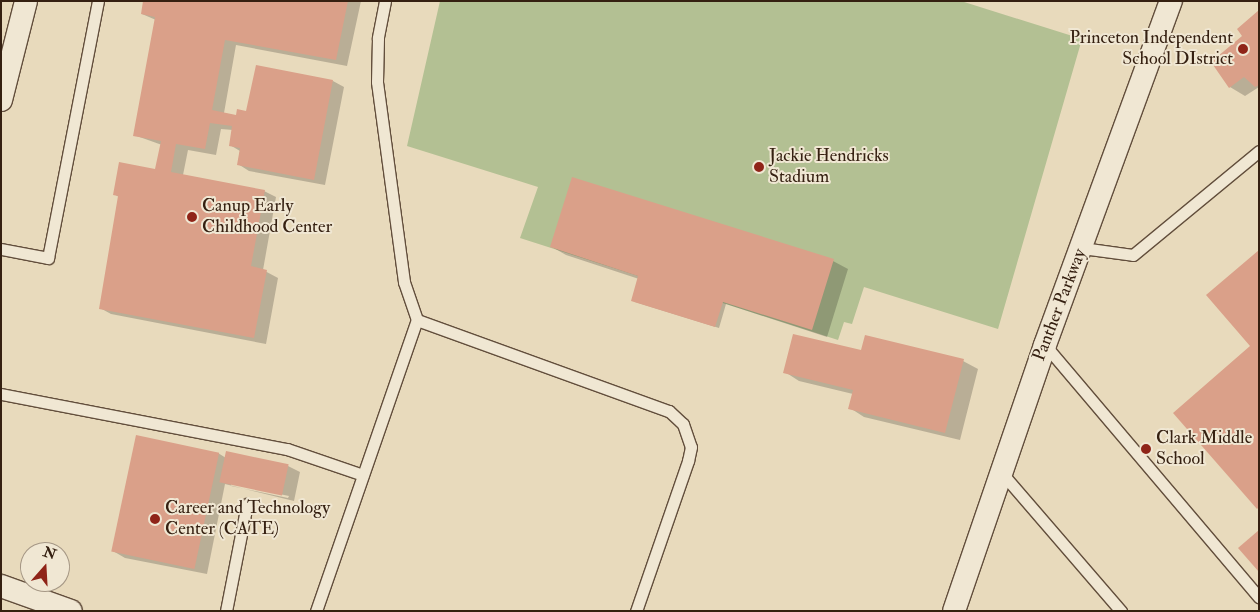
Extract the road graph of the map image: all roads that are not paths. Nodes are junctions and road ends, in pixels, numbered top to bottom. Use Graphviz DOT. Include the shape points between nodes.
graph roads {
  1 [pos="26,1"];
  2 [pos="385,1"];
  3 [pos="1172,1"];
  4 [pos="94,2"];
  5 [pos="1,100"];
  6 [pos="1259,150"];
  7 [pos="1082,248"];
  8 [pos="1,249"];
  9 [pos="417,320"];
  10 [pos="1045,345"];
  11 [pos="1,394"];
  12 [pos="1001,472"];
  13 [pos="363,475"];
  14 [pos="247,504"];
  15 [pos="1,586"];
  16 [pos="1259,597"];
  17 [pos="71,611"];
  18 [pos="226,611"];
  19 [pos="316,611"];
  20 [pos="636,611"];
  21 [pos="954,611"];
  22 [pos="1121,611"];
  1 -- 5 [label="street"];
  2 -- 9 [label="lane" via="378,38 377,82 404,282"];
  3 -- 7 [label="street, Panther Parkway"];
  4 -- 8 [label="lane" via="48,258"];
  6 -- 7 [label="lane" via="1133,255"];
  7 -- 10 [label="street, Panther Parkway"];
  9 -- 13 [label="lane"];
  9 -- 20 [label="lane" via="669,411 683,424 691,447 688,461"];
  10 -- 12 [label="street, Panther Parkway"];
  10 -- 16 [label="lane"];
  11 -- 13 [label="lane" via="288,449"];
  12 -- 21 [label="street, Panther Parkway"];
  12 -- 22 [label="lane"];
  13 -- 19 [label="lane"];
  14 -- 18 [label="lane"];
  15 -- 17 [label="street"];
}
